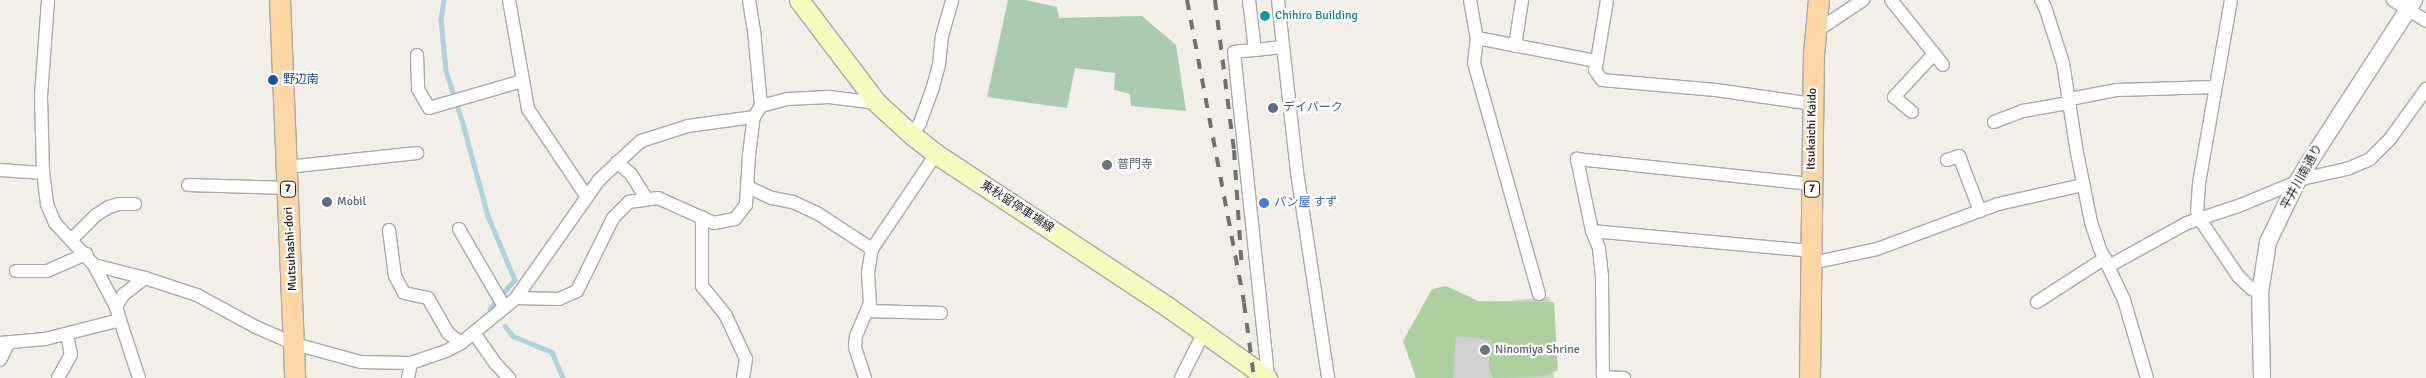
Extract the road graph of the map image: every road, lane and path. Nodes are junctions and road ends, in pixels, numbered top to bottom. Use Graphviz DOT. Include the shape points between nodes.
graph roads {
  1 [pos="48,0"];
  2 [pos="280,0"];
  3 [pos="509,0"];
  4 [pos="749,0"];
  5 [pos="799,0"];
  6 [pos="952,0"];
  7 [pos="1249,0"];
  8 [pos="1278,0"];
  9 [pos="1470,0"];
  10 [pos="1522,0"];
  11 [pos="1607,0"];
  12 [pos="1819,0"];
  13 [pos="1863,0"];
  14 [pos="1891,0"];
  15 [pos="2041,0"];
  16 [pos="2231,0"];
  17 [pos="2393,0"];
  18 [pos="2411,5"];
  19 [pos="2426,21"];
  20 [pos="1815,32"];
  21 [pos="1477,38"];
  22 [pos="1515,46"];
  23 [pos="1283,47"];
  24 [pos="1255,50"];
  25 [pos="1934,54"];
  26 [pos="417,55"];
  27 [pos="1596,62"];
  28 [pos="1943,65"];
  29 [pos="522,81"];
  30 [pos="2215,87"];
  31 [pos="2426,89"];
  32 [pos="2068,101"];
  33 [pos="877,103"];
  34 [pos="1813,104"];
  35 [pos="757,112"];
  36 [pos="1912,112"];
  37 [pos="1994,122"];
  38 [pos="912,134"];
  39 [pos="417,153"];
  40 [pos="936,154"];
  41 [pos="1947,160"];
  42 [pos="617,162"];
  43 [pos="287,167"];
  44 [pos="0,170"];
  45 [pos="43,173"];
  46 [pos="1812,184"];
  47 [pos="2083,184"];
  48 [pos="2296,184"];
  49 [pos="188,185"];
  50 [pos="748,187"];
  51 [pos="288,188"];
  52 [pos="587,198"];
  53 [pos="646,198"];
  54 [pos="135,204"];
  55 [pos="1980,211"];
  56 [pos="702,217"];
  57 [pos="2199,218"];
  58 [pos="459,229"];
  59 [pos="389,230"];
  60 [pos="1592,231"];
  61 [pos="71,240"];
  62 [pos="872,249"];
  63 [pos="86,254"];
  64 [pos="1812,257"];
  65 [pos="2107,262"];
  66 [pos="94,265"];
  67 [pos="16,271"];
  68 [pos="145,278"];
  69 [pos="2260,293"];
  70 [pos="1539,294"];
  71 [pos="516,298"];
  72 [pos="2037,302"];
  73 [pos="504,306"];
  74 [pos="116,307"];
  75 [pos="867,312"];
  76 [pos="940,314"];
  77 [pos="120,320"];
  78 [pos="1204,332"];
  79 [pos="474,333"];
  80 [pos="67,334"];
  81 [pos="461,342"];
  82 [pos="4,343"];
  83 [pos="295,344"];
  84 [pos="0,360"];
  85 [pos="411,363"];
  86 [pos="58,378"];
  87 [pos="139,378"];
  88 [pos="294,378"];
  89 [pos="408,378"];
  90 [pos="509,378"];
  91 [pos="743,378"];
  92 [pos="864,378"];
  93 [pos="1181,378"];
  94 [pos="1268,378"];
  95 [pos="1328,378"];
  96 [pos="1624,378"];
  97 [pos="1810,378"];
  98 [pos="2147,378"];
  99 [pos="2262,378"];
  1 -- 45 [label="street" via="42,67"];
  2 -- 43 [label="main road, Mutsuhashi-dori / 7"];
  3 -- 29 [label="street"];
  4 -- 35 [label="street" via="754,30"];
  5 -- 33 [label="main road, 東秋留停車場線"];
  6 -- 38 [label="street" via="933,87 920,123"];
  7 -- 24 [label="street"];
  8 -- 23 [label="street"];
  9 -- 21 [label="street"];
  10 -- 22 [label="street"];
  11 -- 27 [label="street"];
  12 -- 20 [label="main road, Itsukaichi Kaido / 7"];
  13 -- 20 [label="street"];
  14 -- 25 [label="street"];
  15 -- 32 [label="street" via="2063,64"];
  16 -- 30 [label="street"];
  17 -- 18 [label="street"];
  18 -- 19 [label="street"];
  18 -- 48 [label="street, 平井川南通り"];
  20 -- 34 [label="main road, Itsukaichi Kaido / 7"];
  21 -- 22 [label="street"];
  21 -- 70 [label="street" via="1474,63"];
  22 -- 27 [label="street"];
  23 -- 24 [label="street"];
  23 -- 95 [label="street" via="1297,172"];
  24 -- 94 [label="street" via="1234,52"];
  25 -- 28 [label="street"];
  25 -- 36 [label="street" via="1894,97"];
  26 -- 29 [label="street" via="418,89 429,108"];
  27 -- 34 [label="street" via="1595,70 1602,80 1716,90"];
  29 -- 52 [label="street" via="528,109"];
  30 -- 32 [label="street" via="2117,90"];
  30 -- 57 [label="street" via="2199,184"];
  31 -- 48 [label="street" via="2390,139 2370,159"];
  32 -- 37 [label="street" via="2023,111"];
  32 -- 47 [label="street"];
  33 -- 35 [label="street" via="829,97 787,99"];
  33 -- 38 [label="main road, 東秋留停車場線"];
  34 -- 46 [label="main road, Itsukaichi Kaido / 7"];
  35 -- 42 [label="street" via="688,126 641,141"];
  35 -- 50 [label="street" via="748,155"];
  38 -- 40 [label="main road, 東秋留停車場線"];
  39 -- 43 [label="street"];
  40 -- 62 [label="street"];
  40 -- 78 [label="main road, 東秋留停車場線"];
  41 -- 55 [label="street" via="1959,156"];
  42 -- 52 [label="street"];
  42 -- 53 [label="street" via="631,174"];
  43 -- 51 [label="main road, Mutsuhashi-dori / 7"];
  44 -- 45 [label="street"];
  45 -- 61 [label="street" via="50,215"];
  46 -- 60 [label="street" via="1577,159"];
  46 -- 64 [label="main road, Itsukaichi Kaido / 7"];
  47 -- 55 [label="street"];
  47 -- 65 [label="street" via="2091,222"];
  48 -- 57 [label="street"];
  48 -- 69 [label="street, 平井川南通り" via="2268,242"];
  49 -- 51 [label="street"];
  50 -- 56 [label="street" via="746,205 735,219 714,223"];
  50 -- 62 [label="street" via="818,213"];
  51 -- 83 [label="main road, Mutsuhashi-dori / 7"];
  52 -- 71 [label="street"];
  53 -- 56 [label="street" via="658,198"];
  53 -- 71 [label="street" via="629,202 612,218 577,291 559,299"];
  54 -- 61 [label="street" via="109,207"];
  55 -- 64 [label="street" via="1877,249"];
  56 -- 91 [label="street" via="702,286 726,316 746,359"];
  57 -- 65 [label="street"];
  57 -- 69 [label="street" via="2239,277"];
  58 -- 73 [label="street"];
  59 -- 81 [label="street" via="395,276 404,293 428,298 448,333"];
  60 -- 64 [label="street"];
  60 -- 96 [label="street" via="1599,248 1602,270 1603,377"];
  61 -- 63 [label="street"];
  62 -- 75 [label="street"];
  63 -- 66 [label="street"];
  63 -- 67 [label="street" via="47,271"];
  64 -- 97 [label="main road, Itsukaichi Kaido / 7"];
  65 -- 72 [label="street"];
  65 -- 98 [label="street" via="2124,300"];
  66 -- 68 [label="street"];
  66 -- 74 [label="street"];
  68 -- 74 [label="street" via="123,295"];
  68 -- 83 [label="street" via="196,295"];
  69 -- 99 [label="street, 平井川南通り"];
  71 -- 73 [label="street"];
  73 -- 79 [label="street"];
  74 -- 77 [label="street"];
  75 -- 76 [label="street"];
  75 -- 92 [label="street" via="856,336 855,347"];
  77 -- 80 [label="street"];
  77 -- 87 [label="street"];
  78 -- 93 [label="street"];
  78 -- 94 [label="main road, 東秋留停車場線"];
  79 -- 81 [label="street"];
  79 -- 90 [label="street"];
  80 -- 82 [label="street"];
  80 -- 86 [label="street" via="71,355"];
  81 -- 85 [label="street"];
  82 -- 84 [label="street"];
  83 -- 85 [label="street" via="361,362"];
  83 -- 88 [label="main road, Mutsuhashi-dori / 7"];
  85 -- 89 [label="street"];
}
